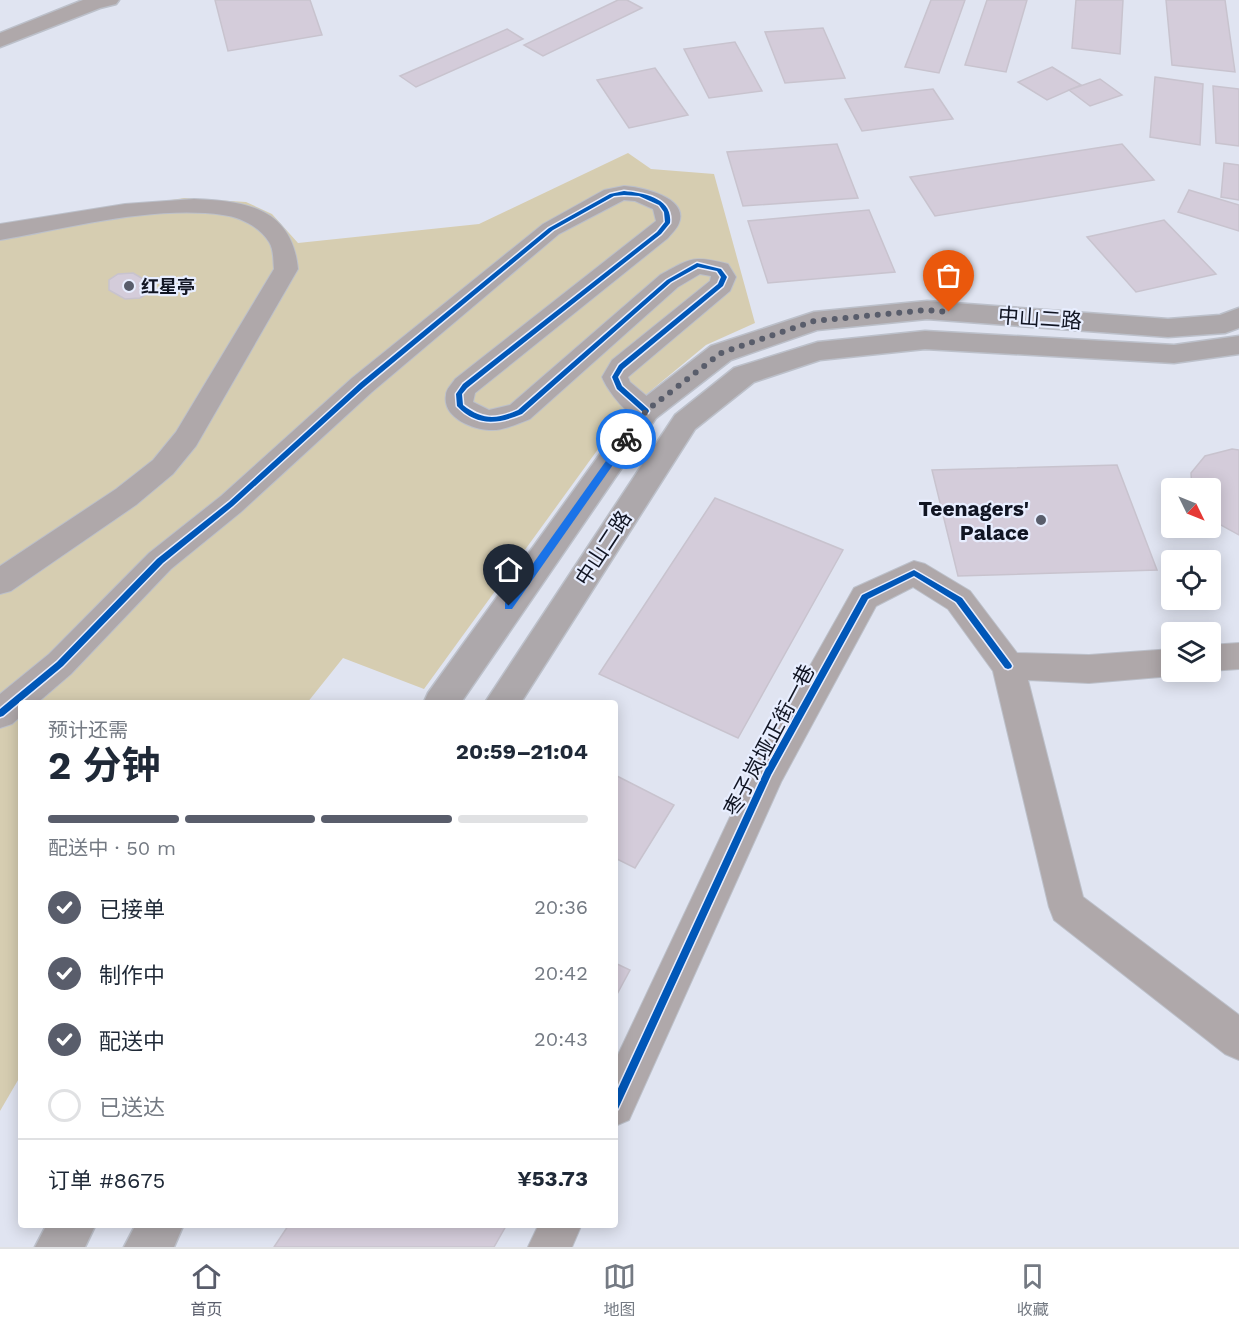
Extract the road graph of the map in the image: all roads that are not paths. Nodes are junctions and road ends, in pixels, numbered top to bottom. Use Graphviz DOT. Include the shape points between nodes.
graph roads {
  1 [pos="110,0"];
  2 [pos="0,41"];
  3 [pos="0,232"];
  4 [pos="1239,317"];
  5 [pos="1239,345"];
  6 [pos="646,411"];
  7 [pos="0,582"];
  8 [pos="1239,656"];
  9 [pos="1221,657"];
  10 [pos="1161,663"];
  11 [pos="1008,666"];
  12 [pos="443,700"];
  13 [pos="504,700"];
  14 [pos="0,714"];
  15 [pos="1239,1040"];
  16 [pos="618,1099"];
  17 [pos="72,1228"];
  18 [pos="160,1228"];
  19 [pos="559,1228"];
  20 [pos="58,1247"];
  21 [pos="147,1247"];
  22 [pos="550,1247"];
  1 -- 2 [label="street"];
  3 -- 7 [label="street" via="143,210 226,208 246,213 273,232 284,247 286,269 186,439 163,467 126,497"];
  4 -- 6 [label="main road, 中山二路" via="1225,324 1168,328 927,310 814,321 721,353"];
  5 -- 13 [label="main road, 中山二路" via="1174,354 925,340 818,351 744,375 685,422"];
  6 -- 12 [label="main road, 中山二路"];
  6 -- 14 [label="street" via="619,387 615,377 621,367 721,285 724,277 719,270 698,265 669,280 520,412 505,419 484,421 460,406 459,394 465,386 659,234 668,222 661,204 640,194 624,193 612,195 551,229 362,385 231,504 160,561 60,664"];
  8 -- 9 [label="street"];
  10 -- 11 [label="street" via="1089,669"];
  11 -- 15 [label="street" via="1067,907"];
  11 -- 16 [label="street, 枣子岚垭正街一巷" via="959,600 914,573 865,597 768,773"];
  17 -- 20 [label="main road"];
  18 -- 21 [label="main road"];
  19 -- 22 [label="street"];
}
